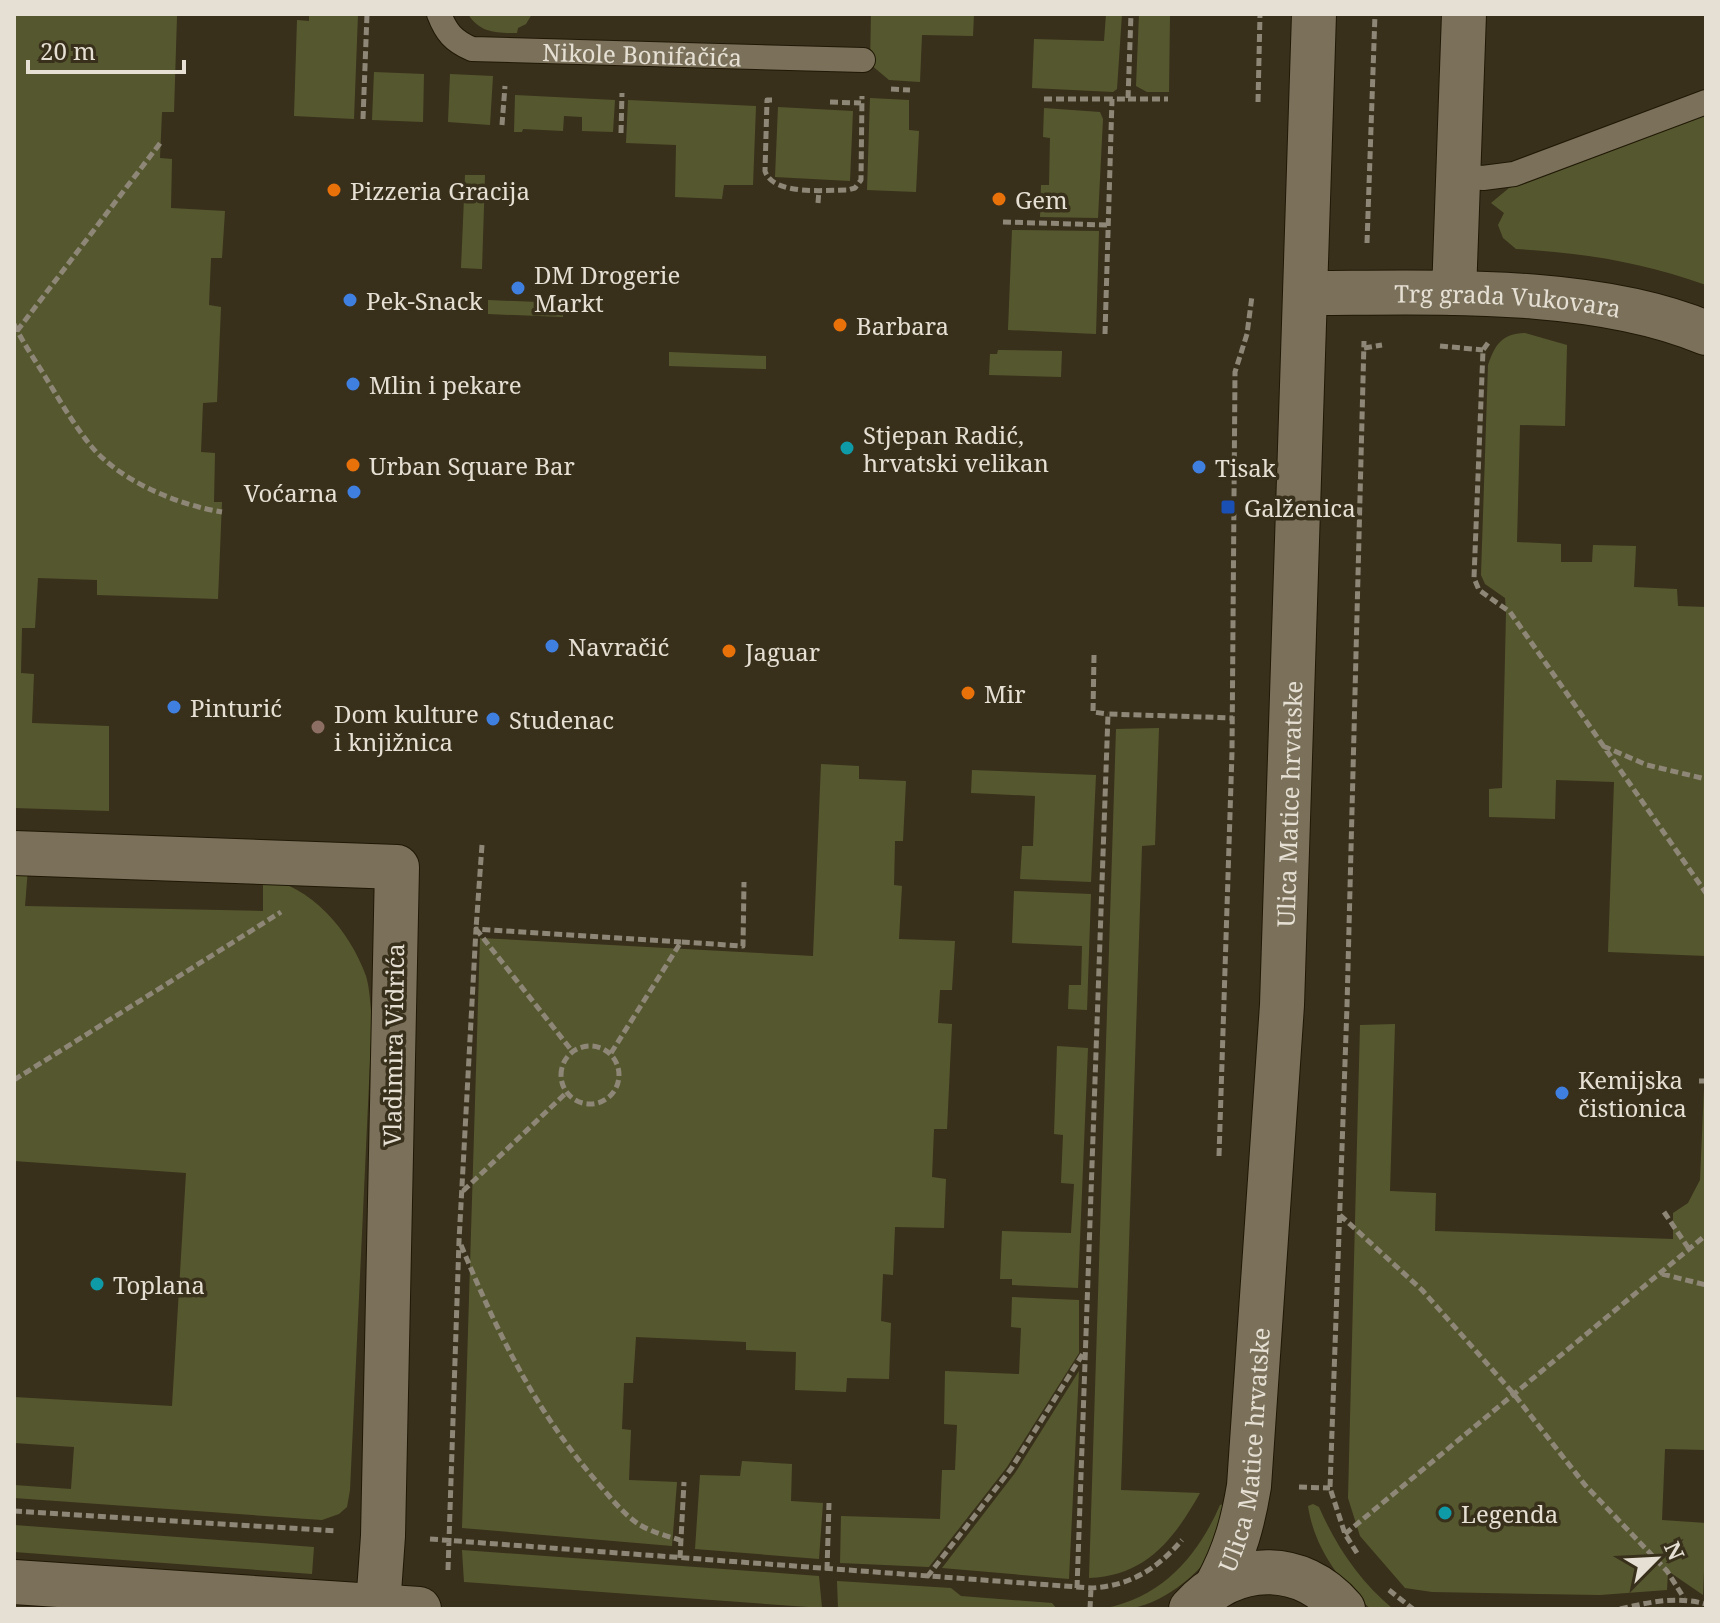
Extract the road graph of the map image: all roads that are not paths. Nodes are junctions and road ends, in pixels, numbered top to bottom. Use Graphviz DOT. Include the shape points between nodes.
graph roads {
  1 [pos="439,14"];
  2 [pos="1314,14"];
  3 [pos="1464,14"];
  4 [pos="863,60"];
  5 [pos="1706,102"];
  6 [pos="1458,176"];
  7 [pos="1306,293"];
  8 [pos="1454,293"];
  9 [pos="1706,333"];
  10 [pos="14,853"];
  11 [pos="14,1582"];
  12 [pos="1204,1597"];
  13 [pos="415,1599"];
  14 [pos="1343,1609"];
  1 -- 4 [label="lane, Nikole Bonifačića" via="457,43 472,49"];
  2 -- 7 [label="main road, Ulica Matice hrvatske"];
  3 -- 6 [label="main road"];
  5 -- 6 [label="lane" via="1514,174"];
  6 -- 8 [label="main road"];
  7 -- 8 [label="main road, Trg grada Vukovara"];
  7 -- 12 [label="main road, Ulica Matice hrvatske" via="1281,1021 1249,1486 1233,1556"];
  8 -- 9 [label="main road, Trg grada Vukovara" via="1570,301"];
  10 -- 13 [label="main road, Vladimira Vidrića" via="397,867 383,1536"];
  11 -- 13 [label="main road"];
  12 -- 14 [label="main road" via="1243,1575 1271,1571 1317,1585"];
}
